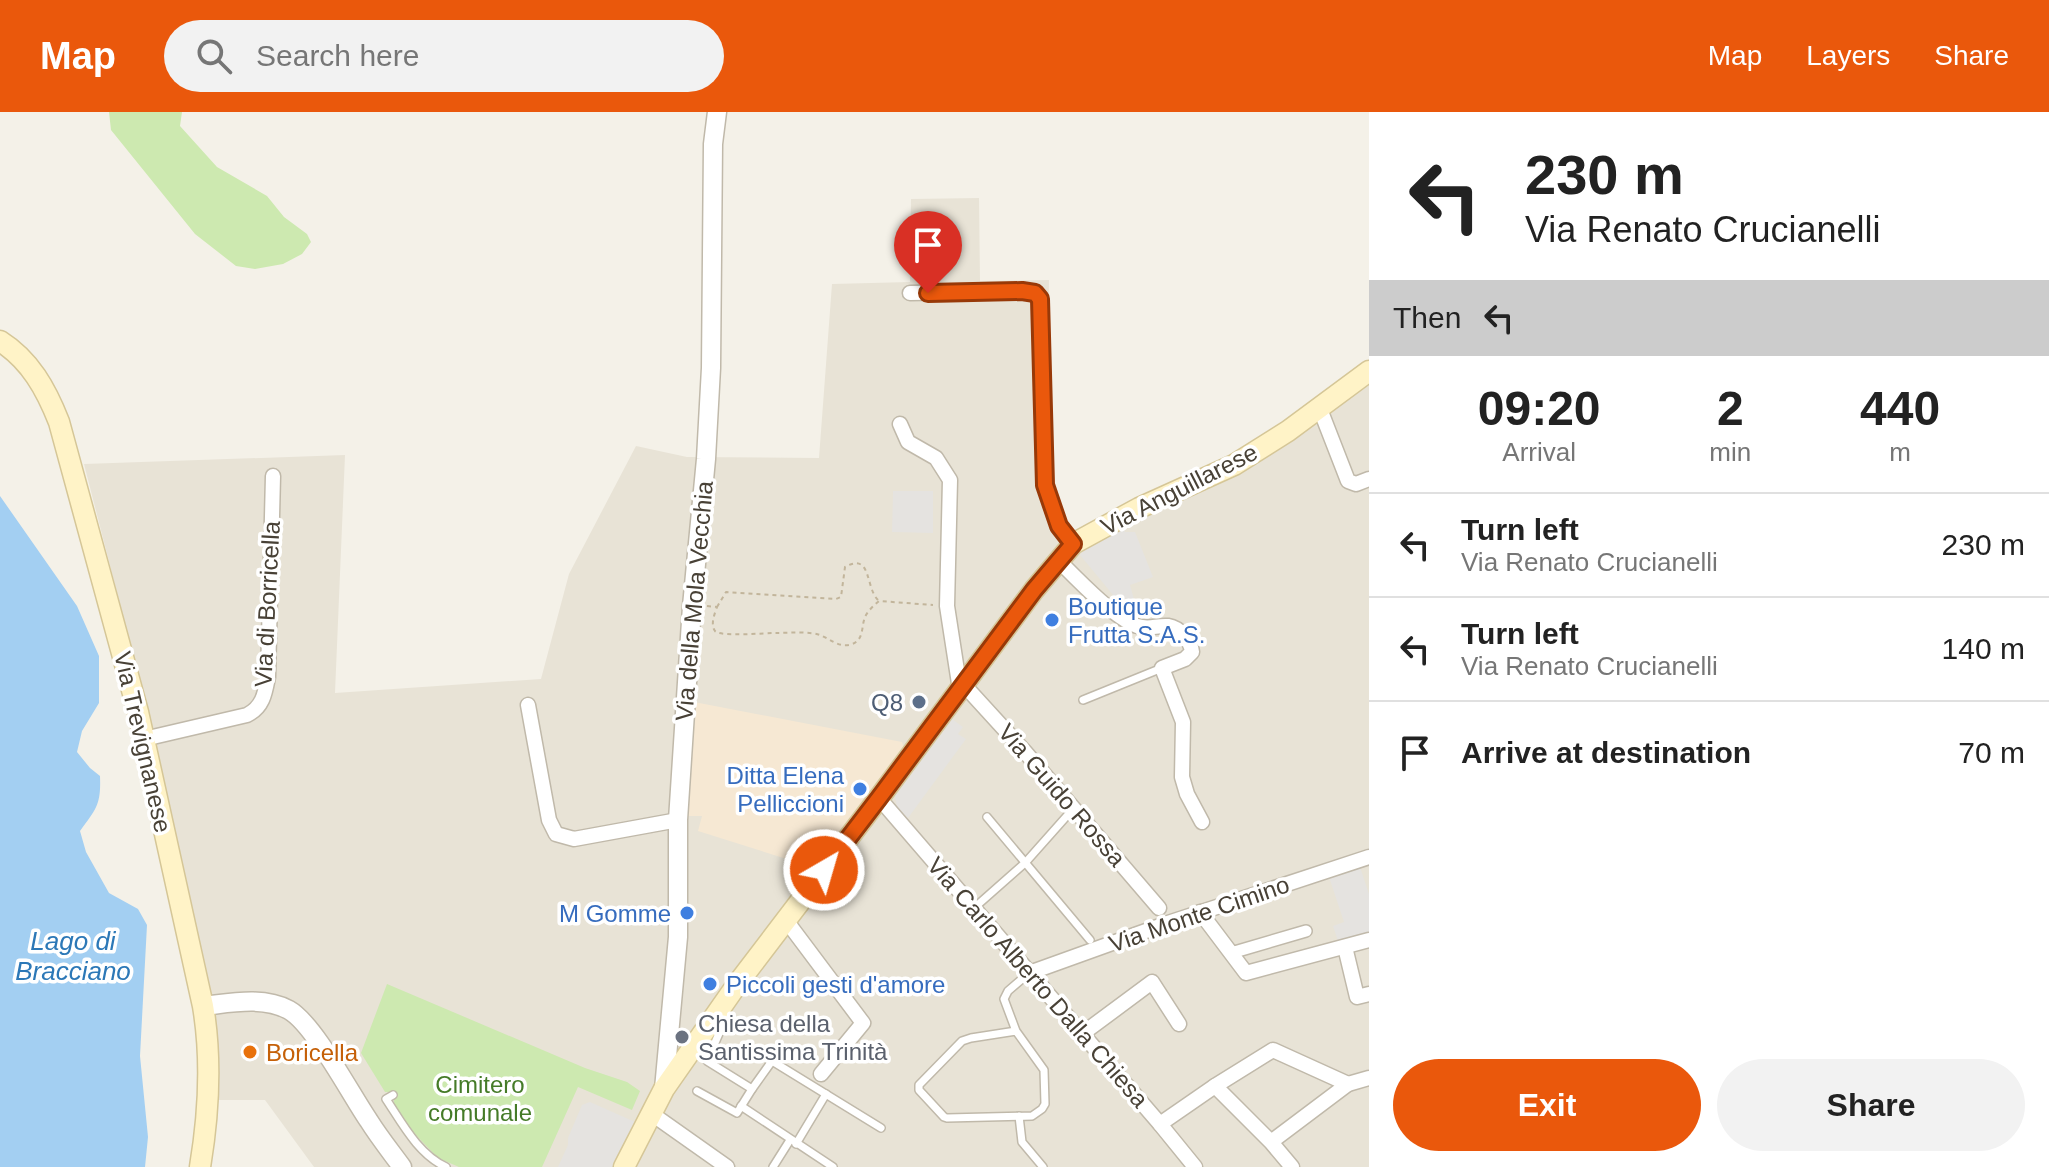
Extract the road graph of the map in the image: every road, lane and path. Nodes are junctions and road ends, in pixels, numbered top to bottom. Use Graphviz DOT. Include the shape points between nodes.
graph roads {
  1 [pos="717,112"];
  2 [pos="910,293"];
  3 [pos="0,341"];
  4 [pos="1369,371"];
  5 [pos="1320,409"];
  6 [pos="900,424"];
  7 [pos="273,476"];
  8 [pos="1369,479"];
  9 [pos="1073,544"];
  10 [pos="1059,561"];
  11 [pos="879,601"];
  12 [pos="692,606"];
  13 [pos="947,606"];
  14 [pos="717,607"];
  15 [pos="1162,668"];
  16 [pos="962,687"];
  17 [pos="1083,700"];
  18 [pos="528,705"];
  19 [pos="144,739"];
  20 [pos="879,798"];
  21 [pos="1073,809"];
  22 [pos="987,817"];
  23 [pos="678,820"];
  24 [pos="1202,822"];
  25 [pos="1369,857"];
  26 [pos="1025,863"];
  27 [pos="974,908"];
  28 [pos="1159,908"];
  29 [pos="1200,912"];
  30 [pos="785,919"];
  31 [pos="1306,931"];
  32 [pos="1090,940"];
  33 [pos="1369,940"];
  34 [pos="1345,947"];
  35 [pos="1231,953"];
  36 [pos="1029,973"];
  37 [pos="1369,994"];
  38 [pos="203,1006"];
  39 [pos="722,1006"];
  40 [pos="1179,1024"];
  41 [pos="1016,1031"];
  42 [pos="1082,1034"];
  43 [pos="821,1074"];
  44 [pos="1369,1078"];
  45 [pos="1348,1084"];
  46 [pos="1215,1086"];
  47 [pos="664,1089"];
  48 [pos="752,1089"];
  49 [pos="697,1091"];
  50 [pos="826,1094"];
  51 [pos="393,1095"];
  52 [pos="741,1106"];
  53 [pos="652,1114"];
  54 [pos="1019,1116"];
  55 [pos="1160,1124"];
  56 [pos="881,1128"];
  57 [pos="793,1142"];
  58 [pos="1271,1142"];
  59 [pos="820,1163"];
  60 [pos="200,1167"];
  61 [pos="402,1167"];
  62 [pos="446,1167"];
  63 [pos="624,1167"];
  64 [pos="727,1167"];
  65 [pos="773,1167"];
  66 [pos="833,1167"];
  67 [pos="1043,1167"];
  68 [pos="1195,1167"];
  69 [pos="1292,1167"];
  1 -- 12 [label="street, Via della Mola Vecchia" via="711,368"];
  2 -- 9 [label="street" via="1022,291 1040,299 1045,485 1059,526"];
  3 -- 19 [label="main road, Via Trevignanese" via="32,370 59,422"];
  4 -- 5 [label="main road, Via Anguillarese"];
  5 -- 8 [label="street" via="1348,481"];
  5 -- 9 [label="main road, Via Anguillarese" via="1234,465"];
  6 -- 13 [label="street" via="908,442 936,458 950,480"];
  7 -- 19 [label="street, Via di Borricella" via="268,677 261,703 247,715"];
  9 -- 10 [label="main road, Via Anguillarese"];
  10 -- 15 [label="street" via="1132,624 1148,629 1170,626 1184,635 1192,652"];
  10 -- 16 [label="main road, Via Anguillarese"];
  11 -- 13 [label="path"];
  11 -- 14 [label="path" via="864,618 863,635 844,646 817,634 717,633"];
  11 -- 14 [label="path" via="871,594 865,568 856,563 845,567 841,597 836,599 726,592"];
  12 -- 14 [label="path"];
  12 -- 23 [label="street, Via della Mola Vecchia"];
  13 -- 16 [label="street"];
  15 -- 17 [label="lane"];
  15 -- 24 [label="street" via="1183,722 1182,777"];
  16 -- 20 [label="main road, Via Anguillarese"];
  16 -- 21 [label="street, Via Guido Rossa" via="996,718"];
  18 -- 23 [label="street" via="556,834 574,839"];
  19 -- 38 [label="main road, Via Trevignanese"];
  20 -- 27 [label="street, Via Carlo Alberto Dalla Chiesa"];
  20 -- 30 [label="main road, Via Anguillarese"];
  21 -- 26 [label="lane"];
  21 -- 28 [label="street, Via Guido Rossa"];
  22 -- 26 [label="lane"];
  23 -- 47 [label="street, Via della Mola Vecchia" via="678,937"];
  25 -- 29 [label="street, Via Monte Cimino"];
  26 -- 27 [label="lane"];
  26 -- 32 [label="lane"];
  27 -- 36 [label="street, Via Carlo Alberto Dalla Chiesa"];
  29 -- 35 [label="street"];
  29 -- 36 [label="street, Via Monte Cimino"];
  30 -- 39 [label="main road, Via Anguillarese"];
  30 -- 43 [label="street" via="863,1023"];
  31 -- 35 [label="street"];
  33 -- 34 [label="street"];
  34 -- 35 [label="street" via="1246,973"];
  34 -- 37 [label="street" via="1357,997"];
  36 -- 41 [label="lane" via="1005,994"];
  36 -- 42 [label="street, Via Carlo Alberto Dalla Chiesa"];
  38 -- 60 [label="main road, Via Trevignanese" via="209,1088"];
  38 -- 61 [label="street" via="247,1001 291,1011 315,1036"];
  39 -- 47 [label="main road, Via Anguillarese"];
  39 -- 48 [label="lane" via="724,1022 707,1061"];
  40 -- 42 [label="street" via="1152,982"];
  41 -- 54 [label="lane" via="1045,1072 1045,1104 1032,1116"];
  41 -- 54 [label="lane" via="962,1041 919,1087 946,1118"];
  42 -- 55 [label="street, Via Carlo Alberto Dalla Chiesa"];
  44 -- 45 [label="street"];
  45 -- 46 [label="street" via="1273,1050"];
  45 -- 58 [label="street"];
  46 -- 55 [label="street"];
  46 -- 58 [label="street"];
  47 -- 53 [label="main road, Via Anguillarese"];
  48 -- 50 [label="lane" via="772,1061"];
  48 -- 52 [label="lane"];
  49 -- 52 [label="lane" via="737,1113"];
  50 -- 56 [label="lane"];
  50 -- 57 [label="lane"];
  51 -- 62 [label="lane" via="386,1099 408,1134 434,1162"];
  52 -- 57 [label="lane"];
  53 -- 63 [label="main road, Via Anguillarese"];
  53 -- 64 [label="street"];
  54 -- 67 [label="lane" via="1022,1142"];
  55 -- 68 [label="street, Via Carlo Alberto Dalla Chiesa"];
  57 -- 59 [label="lane"];
  57 -- 65 [label="lane"];
  58 -- 69 [label="street"];
  59 -- 66 [label="lane"];
}
